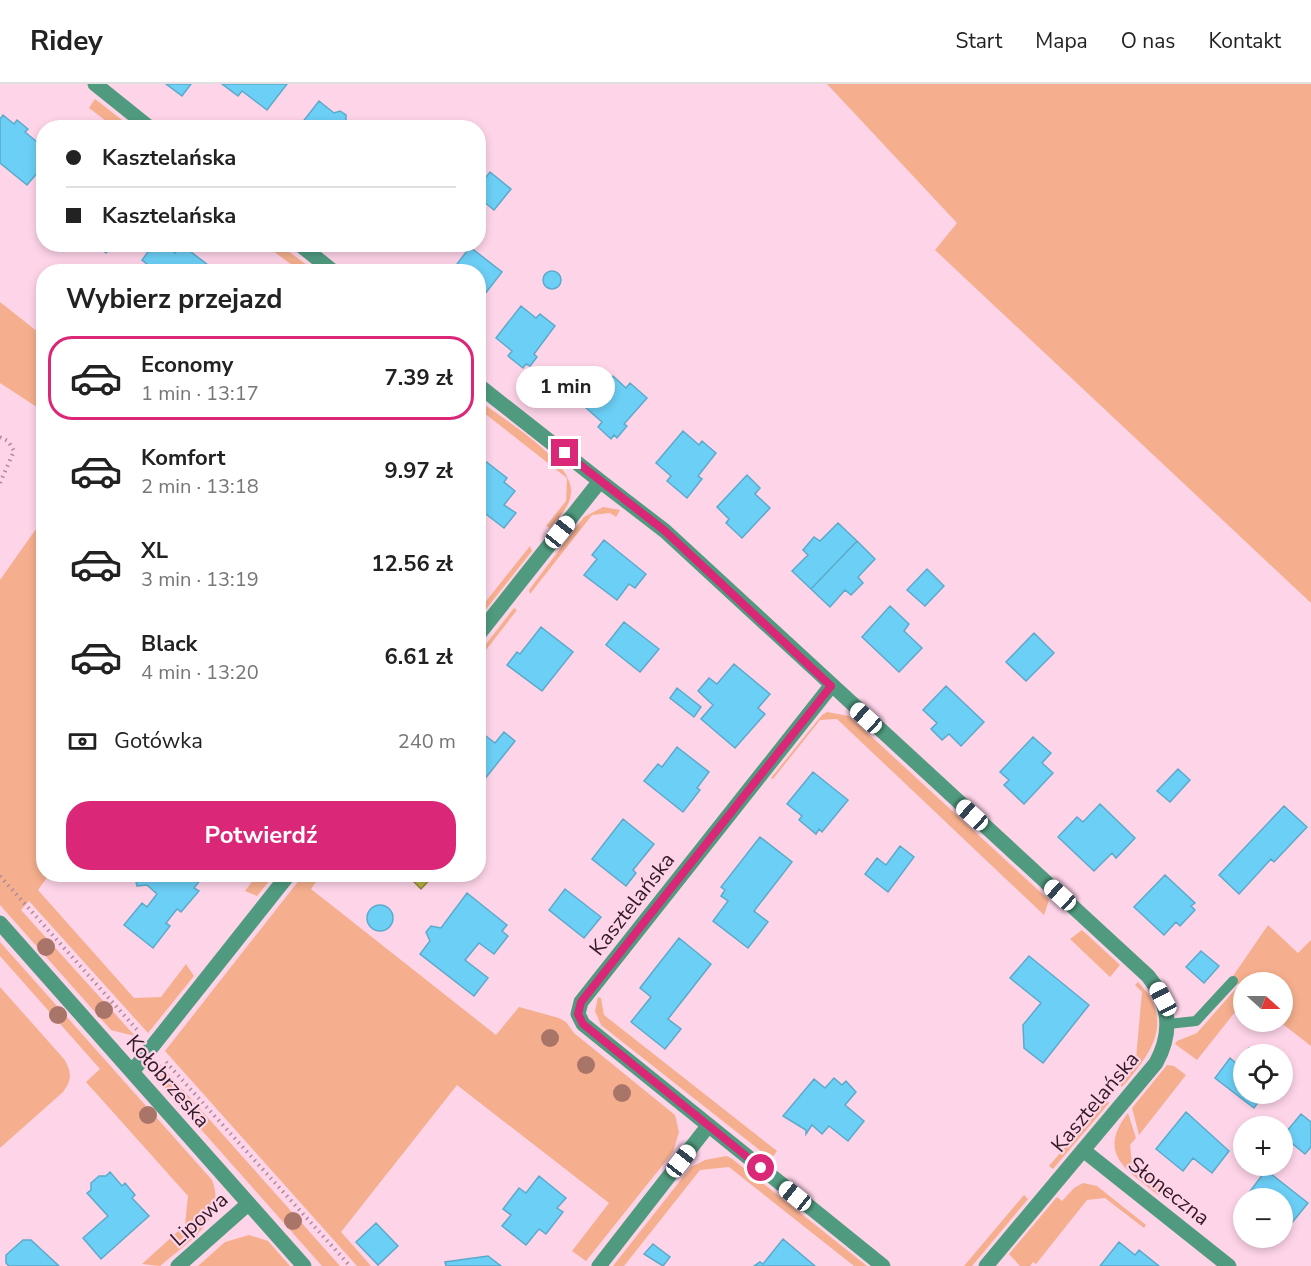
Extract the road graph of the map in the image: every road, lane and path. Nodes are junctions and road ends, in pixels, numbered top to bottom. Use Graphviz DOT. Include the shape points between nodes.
graph roads {
  1 [pos="95,84"];
  2 [pos="140,120"];
  3 [pos="309,252"];
  4 [pos="324,264"];
  5 [pos="486,391"];
  6 [pos="0,437"];
  7 [pos="600,481"];
  8 [pos="0,483"];
  9 [pos="486,624"];
  10 [pos="831,686"];
  11 [pos="0,876"];
  12 [pos="283,882"];
  13 [pos="0,923"];
  14 [pos="1233,981"];
  15 [pos="1168,1024"];
  16 [pos="153,1047"];
  17 [pos="132,1072"];
  18 [pos="708,1126"];
  19 [pos="1083,1150"];
  20 [pos="248,1204"];
  21 [pos="178,1266"];
  22 [pos="304,1266"];
  23 [pos="350,1266"];
  24 [pos="599,1266"];
  25 [pos="882,1266"];
  26 [pos="986,1266"];
  27 [pos="1229,1266"];
  1 -- 2 [label="street"];
  3 -- 4 [label="street"];
  5 -- 7 [label="street, Kasztelańska"];
  6 -- 8 [label="path" via="14,451"];
  7 -- 9 [label="street"];
  7 -- 10 [label="street, Kasztelańska" via="665,531"];
  10 -- 15 [label="street, Kasztelańska" via="1148,976 1163,999"];
  10 -- 18 [label="street, Kasztelańska" via="581,1002 578,1014 583,1024"];
  11 -- 16 [label="path"];
  12 -- 16 [label="street"];
  13 -- 17 [label="street, Kołobrzeska"];
  14 -- 15 [label="lane" via="1196,1021"];
  15 -- 19 [label="street, Kasztelańska" via="1156,1063"];
  16 -- 17 [label="street"];
  16 -- 23 [label="path"];
  17 -- 20 [label="street, Kołobrzeska"];
  18 -- 24 [label="street"];
  18 -- 25 [label="street, Kasztelańska"];
  19 -- 26 [label="street, Kasztelańska"];
  19 -- 27 [label="street, Słoneczna"];
  20 -- 21 [label="street, Lipowa"];
  20 -- 22 [label="street, Kołobrzeska"];
}
